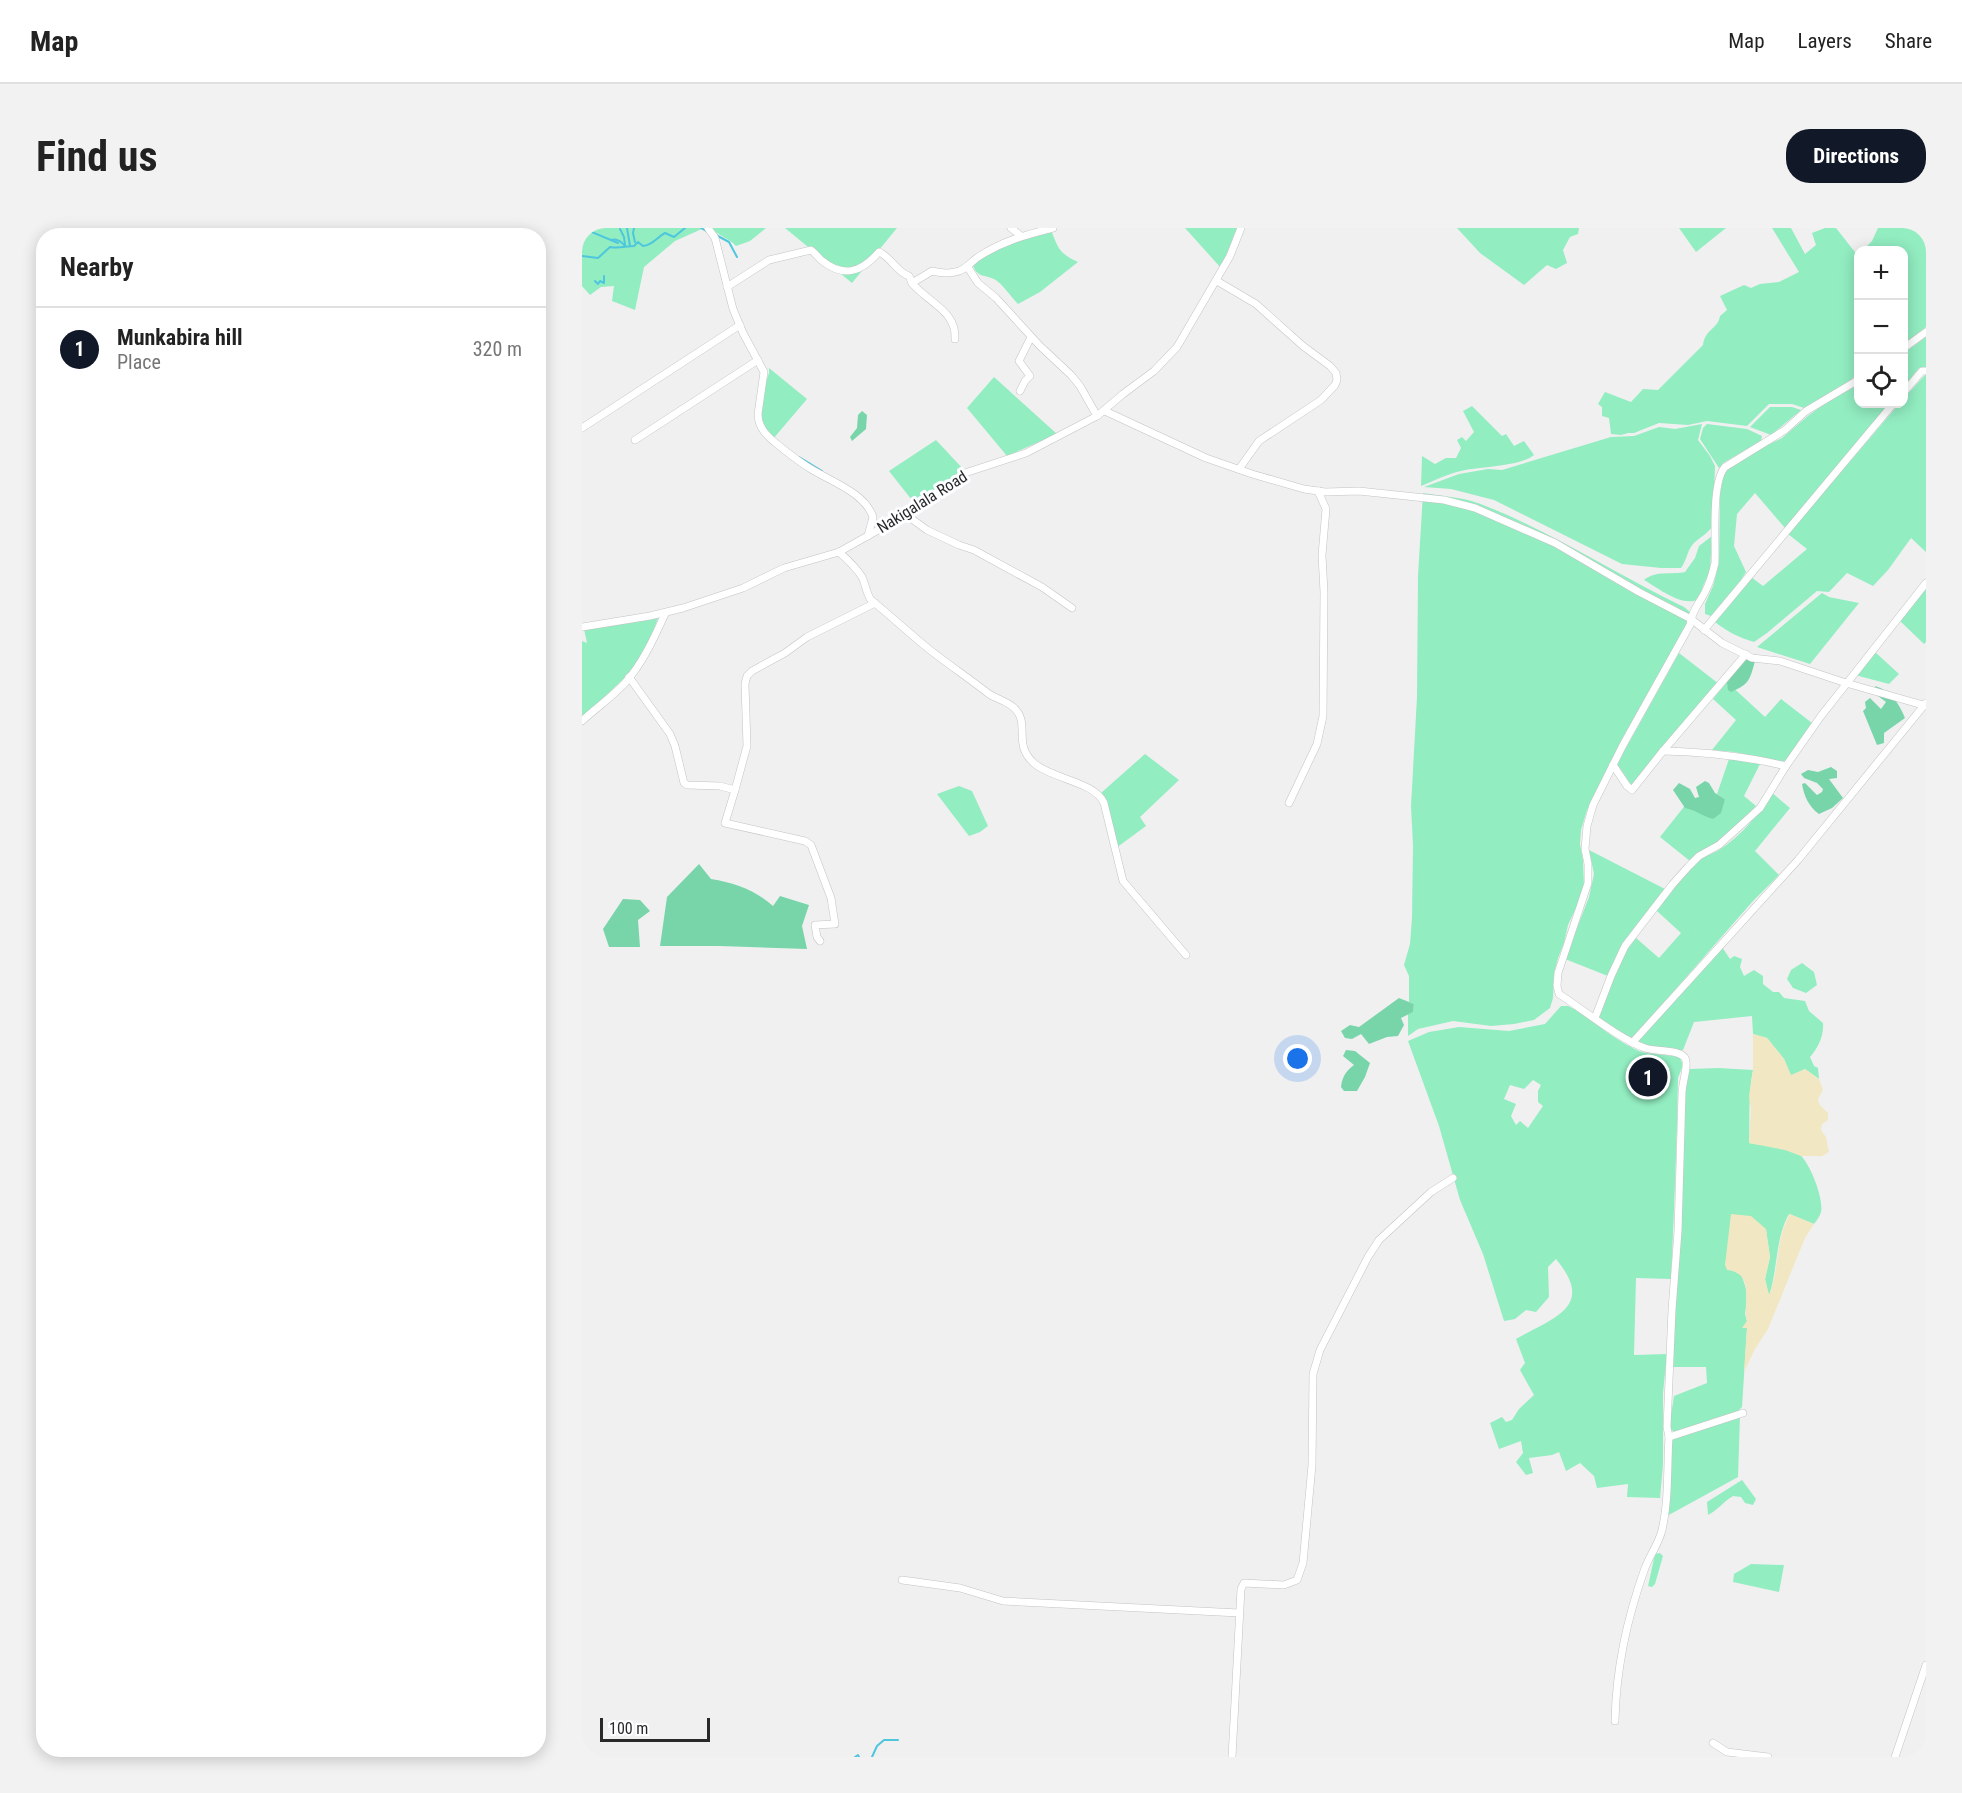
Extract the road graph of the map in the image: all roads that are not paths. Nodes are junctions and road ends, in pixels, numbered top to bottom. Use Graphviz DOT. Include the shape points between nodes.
graph roads {
  1 [pos="708,228"];
  2 [pos="1011,228"];
  3 [pos="1053,228"];
  4 [pos="1242,228"];
  5 [pos="1021,236"];
  6 [pos="967,267"];
  7 [pos="1217,281"];
  8 [pos="912,283"];
  9 [pos="728,288"];
  10 [pos="740,325"];
  11 [pos="1926,332"];
  12 [pos="1031,337"];
  13 [pos="955,339"];
  14 [pos="1908,345"];
  15 [pos="758,360"];
  16 [pos="1926,371"];
  17 [pos="1854,382"];
  18 [pos="1908,387"];
  19 [pos="1020,391"];
  20 [pos="1890,408"];
  21 [pos="1105,411"];
  22 [pos="1097,416"];
  23 [pos="582,428"];
  24 [pos="635,440"];
  25 [pos="1239,469"];
  26 [pos="1318,491"];
  27 [pos="904,514"];
  28 [pos="873,518"];
  29 [pos="888,525"];
  30 [pos="868,536"];
  31 [pos="839,552"];
  32 [pos="1926,583"];
  33 [pos="875,603"];
  34 [pos="1072,608"];
  35 [pos="665,614"];
  36 [pos="1691,619"];
  37 [pos="582,627"];
  38 [pos="1704,630"];
  39 [pos="1746,654"];
  40 [pos="630,677"];
  41 [pos="1846,683"];
  42 [pos="1926,705"];
  43 [pos="582,721"];
  44 [pos="1663,751"];
  45 [pos="1613,765"];
  46 [pos="1785,765"];
  47 [pos="735,790"];
  48 [pos="1289,803"];
  49 [pos="820,941"];
  50 [pos="1186,955"];
  51 [pos="1595,1018"];
  52 [pos="1632,1043"];
  53 [pos="1453,1178"];
  54 [pos="1743,1413"];
  55 [pos="1669,1437"];
  56 [pos="902,1581"];
  57 [pos="1239,1613"];
  58 [pos="1926,1665"];
  59 [pos="1615,1721"];
  60 [pos="1713,1743"];
  61 [pos="1232,1757"];
  62 [pos="1768,1757"];
  63 [pos="1895,1757"];
  1 -- 9 [label="street" via="716,238"];
  2 -- 5 [label="street"];
  3 -- 5 [label="street"];
  4 -- 7 [label="street, Nakigalala Road"];
  5 -- 6 [label="street" via="978,257"];
  6 -- 8 [label="street" via="956,272 932,271"];
  6 -- 12 [label="street"];
  7 -- 21 [label="street, Nakigalala Road" via="1177,347"];
  7 -- 25 [label="street" via="1256,304 1330,366 1337,380 1321,400 1259,441"];
  8 -- 9 [label="street" via="909,276 879,252 864,266 848,272 830,266 811,250 769,260"];
  8 -- 13 [label="street" via="943,310 955,328"];
  9 -- 10 [label="street"];
  10 -- 15 [label="street"];
  10 -- 23 [label="street"];
  11 -- 14 [label="street"];
  12 -- 19 [label="street" via="1019,357 1030,376"];
  12 -- 22 [label="street" via="1071,375"];
  15 -- 24 [label="street"];
  15 -- 28 [label="street" via="764,375 758,417 766,435 795,459 856,496"];
  16 -- 18 [label="street"];
  17 -- 36 [label="street" via="1720,472 1715,563 1708,587"];
  20 -- 38 [label="street"];
  21 -- 22 [label="street, Nakigalala Road"];
  21 -- 25 [label="street"];
  22 -- 27 [label="street, Nakigalala Road" via="1026,453 965,473"];
  25 -- 26 [label="street"];
  26 -- 36 [label="street" via="1359,491 1458,502 1555,543"];
  26 -- 48 [label="street" via="1326,509 1322,555 1323,716 1317,744"];
  27 -- 29 [label="street, Nakigalala Road"];
  27 -- 34 [label="street" via="927,530 974,549 1042,587"];
  28 -- 29 [label="street"];
  28 -- 30 [label="street"];
  29 -- 30 [label="street, Nakigalala Road"];
  30 -- 31 [label="street, Nakigalala Road"];
  31 -- 33 [label="street" via="859,572"];
  31 -- 35 [label="street, Nakigalala Road" via="784,568 734,592"];
  32 -- 41 [label="street"];
  33 -- 47 [label="street" via="807,637 747,676 747,746"];
  33 -- 50 [label="street" via="932,652 995,698 1014,707 1022,720 1023,749 1035,764 1099,794 1123,881"];
  35 -- 37 [label="street, Nakigalala Road"];
  35 -- 40 [label="street"];
  36 -- 38 [label="street"];
  36 -- 45 [label="street"];
  38 -- 39 [label="street"];
  39 -- 41 [label="street" via="1802,667"];
  39 -- 44 [label="street"];
  40 -- 43 [label="street"];
  40 -- 47 [label="street" via="670,734 684,783"];
  41 -- 42 [label="street"];
  41 -- 46 [label="street"];
  42 -- 52 [label="street" via="1798,860"];
  44 -- 45 [label="street" via="1632,790"];
  44 -- 46 [label="street" via="1725,754"];
  45 -- 51 [label="street" via="1587,826 1588,883 1557,986 1559,994"];
  46 -- 51 [label="street" via="1760,808 1688,867 1625,946"];
  47 -- 49 [label="street" via="725,823 811,845 836,919 835,924 815,925"];
  51 -- 52 [label="street"];
  52 -- 55 [label="street" via="1651,1050 1677,1052 1687,1066 1682,1087"];
  53 -- 57 [label="street" via="1431,1192 1379,1240 1320,1350 1313,1374 1312,1465 1298,1580 1284,1586 1244,1583"];
  54 -- 55 [label="street"];
  55 -- 59 [label="street" via="1664,1522 1627,1626 1617,1681"];
  56 -- 57 [label="street" via="960,1588 1003,1600"];
  57 -- 61 [label="street"];
  58 -- 63 [label="street"];
  60 -- 62 [label="street" via="1727,1752"];
}
